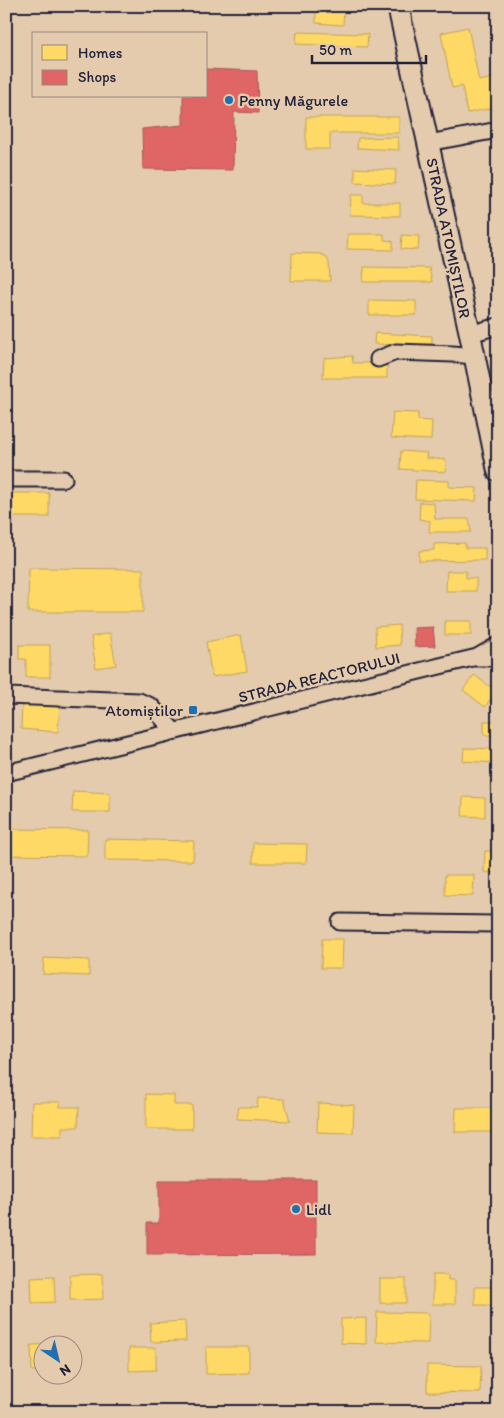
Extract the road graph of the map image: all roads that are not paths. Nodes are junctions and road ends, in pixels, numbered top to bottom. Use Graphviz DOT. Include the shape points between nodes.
graph roads {
  1 [pos="398,6"];
  2 [pos="498,130"];
  3 [pos="428,143"];
  4 [pos="498,326"];
  5 [pos="470,334"];
  6 [pos="474,356"];
  7 [pos="378,359"];
  8 [pos="498,471"];
  9 [pos="6,479"];
  10 [pos="64,479"];
  11 [pos="498,645"];
  12 [pos="473,658"];
  13 [pos="498,658"];
  14 [pos="6,696"];
  15 [pos="174,731"];
  16 [pos="6,773"];
  17 [pos="340,922"];
  18 [pos="498,924"];
  1 -- 3 [label="main road, STRADA ATOMIȘTILOR"];
  2 -- 3 [label="street"];
  3 -- 5 [label="main road, STRADA ATOMIȘTILOR"];
  4 -- 5 [label="street"];
  5 -- 6 [label="main road, STRADA ATOMIȘTILOR"];
  6 -- 7 [label="street" via="396,352"];
  6 -- 8 [label="main road, STRADA ATOMIȘTILOR"];
  9 -- 10 [label="street"];
  11 -- 12 [label="street, STRADA REACTORULUI"];
  12 -- 13 [label="street, STRADA REACTORULUI"];
  12 -- 15 [label="street, STRADA REACTORULUI"];
  14 -- 15 [label="street" via="139,701 151,706"];
  15 -- 16 [label="street, STRADA REACTORULUI"];
  17 -- 18 [label="street"];
}
